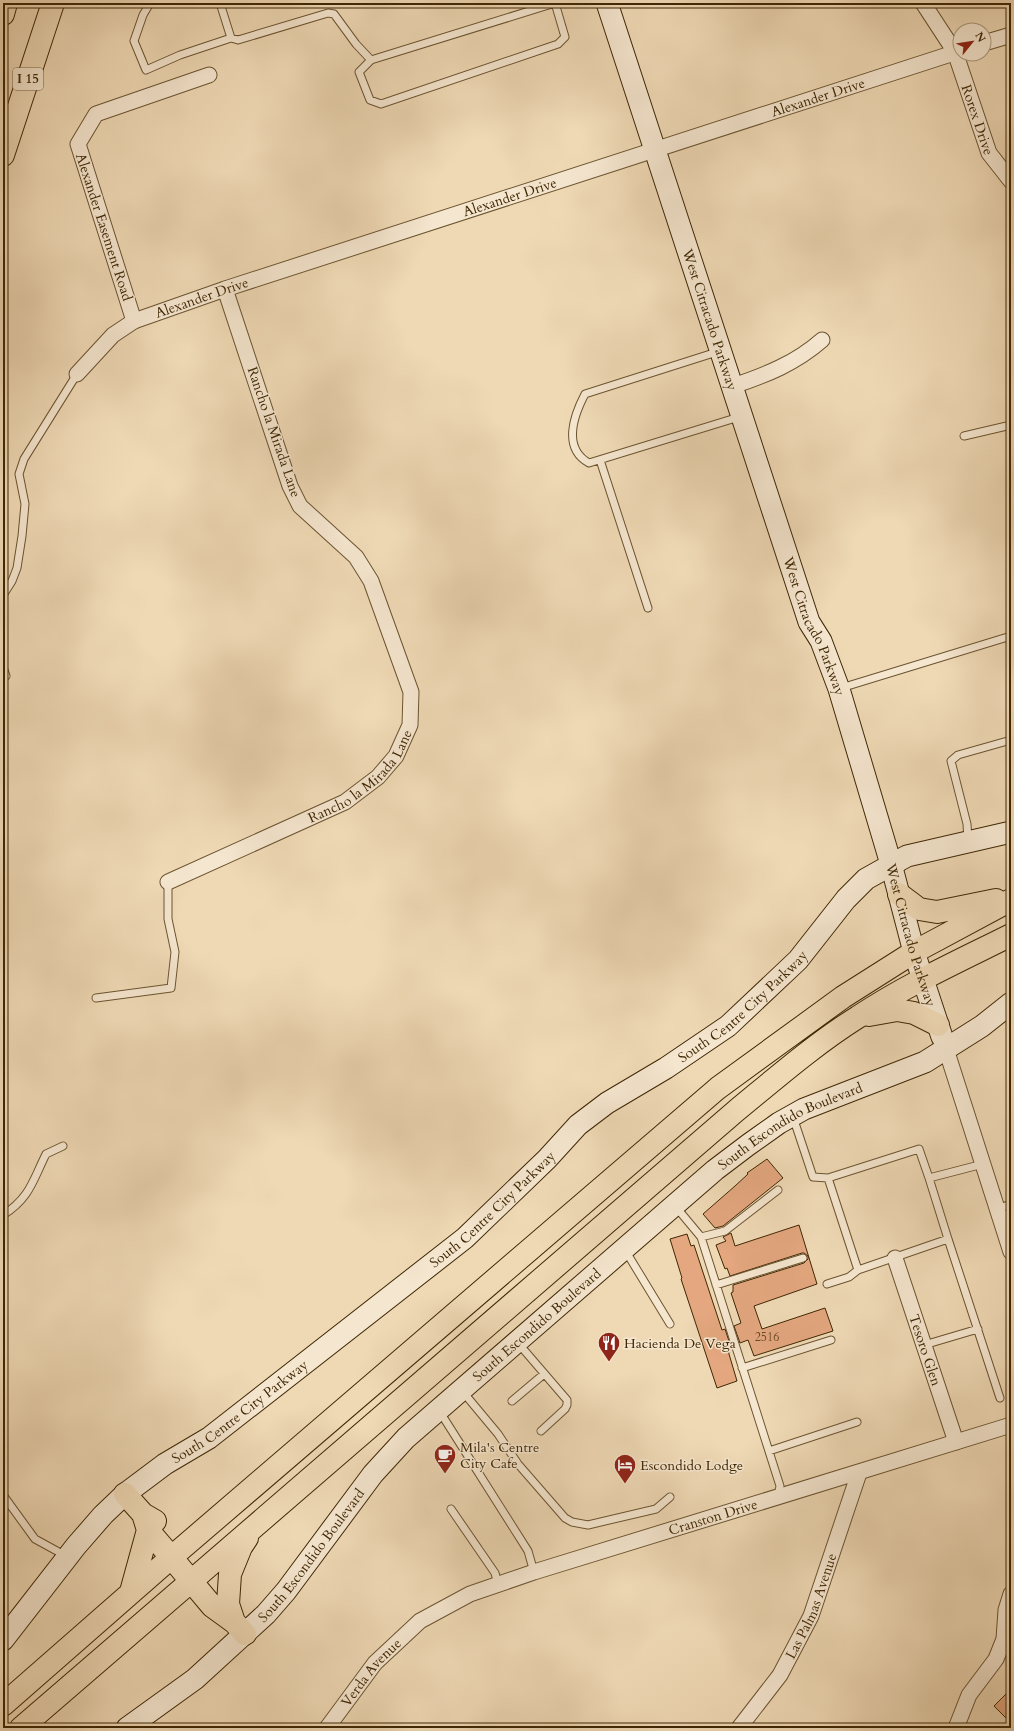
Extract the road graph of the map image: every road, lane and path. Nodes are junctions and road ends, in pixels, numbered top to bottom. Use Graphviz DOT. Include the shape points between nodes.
graph roads {
  1 [pos="6,3"];
  2 [pos="53,3"];
  3 [pos="150,3"];
  4 [pos="220,3"];
  5 [pos="555,3"];
  6 [pos="607,3"];
  7 [pos="923,3"];
  8 [pos="3,14"];
  9 [pos="1011,35"];
  10 [pos="231,38"];
  11 [pos="992,41"];
  12 [pos="952,44"];
  13 [pos="952,54"];
  14 [pos="371,60"];
  15 [pos="961,62"];
  16 [pos="209,74"];
  17 [pos="655,150"];
  18 [pos="3,155"];
  19 [pos="1011,181"];
  20 [pos="226,289"];
  21 [pos="134,321"];
  22 [pos="822,340"];
  23 [pos="720,351"];
  24 [pos="77,374"];
  25 [pos="732,386"];
  26 [pos="741,416"];
  27 [pos="1011,425"];
  28 [pos="964,436"];
  29 [pos="600,460"];
  30 [pos="3,595"];
  31 [pos="648,608"];
  32 [pos="1011,636"];
  33 [pos="3,667"];
  34 [pos="6,676"];
  35 [pos="839,689"];
  36 [pos="1011,740"];
  37 [pos="1011,832"];
  38 [pos="968,841"];
  39 [pos="891,864"];
  40 [pos="168,882"];
  41 [pos="899,894"];
  42 [pos="1011,899"];
  43 [pos="1011,935"];
  44 [pos="914,952"];
  45 [pos="923,979"];
  46 [pos="96,998"];
  47 [pos="1011,1003"];
  48 [pos="858,1017"];
  49 [pos="938,1025"];
  50 [pos="946,1049"];
  51 [pos="793,1115"];
  52 [pos="63,1146"];
  53 [pos="983,1164"];
  54 [pos="828,1178"];
  55 [pos="929,1178"];
  56 [pos="778,1190"];
  57 [pos="675,1206"];
  58 [pos="1004,1207"];
  59 [pos="3,1215"];
  60 [pos="701,1237"];
  61 [pos="948,1239"];
  62 [pos="624,1249"];
  63 [pos="1011,1252"];
  64 [pos="803,1258"];
  65 [pos="895,1258"];
  66 [pos="858,1270"];
  67 [pos="827,1284"];
  68 [pos="716,1285"];
  69 [pos="670,1324"];
  70 [pos="978,1329"];
  71 [pos="831,1340"];
  72 [pos="517,1342"];
  73 [pos="924,1345"];
  74 [pos="742,1368"];
  75 [pos="544,1374"];
  76 [pos="462,1390"];
  77 [pos="1000,1398"];
  78 [pos="512,1402"];
  79 [pos="438,1410"];
  80 [pos="857,1422"];
  81 [pos="1011,1425"];
  82 [pos="541,1431"];
  83 [pos="956,1442"];
  84 [pos="769,1451"];
  85 [pos="859,1473"];
  86 [pos="125,1494"];
  87 [pos="3,1495"];
  88 [pos="670,1497"];
  89 [pos="778,1498"];
  90 [pos="451,1509"];
  91 [pos="145,1522"];
  92 [pos="256,1525"];
  93 [pos="176,1553"];
  94 [pos="68,1557"];
  95 [pos="534,1572"];
  96 [pos="196,1576"];
  97 [pos="498,1584"];
  98 [pos="131,1592"];
  99 [pos="1011,1594"];
  100 [pos="420,1621"];
  101 [pos="240,1628"];
  102 [pos="3,1640"];
  103 [pos="3,1705"];
  104 [pos="21,1728"];
  105 [pos="127,1728"];
  106 [pos="327,1728"];
  107 [pos="739,1728"];
  108 [pos="956,1728"];
  1 -- 8 [label="highway"];
  2 -- 18 [label="highway, I 15"];
  3 -- 10 [label="lane" via="134,41 146,70 180,55"];
  4 -- 10 [label="lane"];
  5 -- 14 [label="lane"];
  5 -- 14 [label="lane" via="565,37 558,44 381,104 370,100 360,72"];
  6 -- 17 [label="street, West Citracado Parkway"];
  7 -- 12 [label="street, Rorex Drive"];
  9 -- 11 [label="street"];
  10 -- 14 [label="lane" via="238,40 328,13 334,14"];
  13 -- 17 [label="street, Alexander Drive"];
  15 -- 19 [label="street, Rorex Drive" via="989,153"];
  16 -- 21 [label="street, Alexander Easement Road" via="96,114 78,144"];
  17 -- 20 [label="street, Alexander Drive"];
  17 -- 23 [label="street, West Citracado Parkway"];
  20 -- 21 [label="street, Alexander Drive"];
  20 -- 40 [label="street, Rancho la Mirada Lane" via="290,486 300,506 356,557 371,581 411,692 410,725 396,756 378,776 345,802"];
  21 -- 24 [label="street, Alexander Drive" via="113,335"];
  22 -- 25 [label="street" via="789,364"];
  23 -- 25 [label="street, West Citracado Parkway"];
  23 -- 29 [label="lane" via="585,394 572,431 574,445 582,459 589,463"];
  24 -- 30 [label="lane" via="24,459 19,474 25,504 22,536 17,568 12,582"];
  25 -- 26 [label="street, West Citracado Parkway"];
  26 -- 29 [label="lane"];
  26 -- 35 [label="street, West Citracado Parkway" via="809,622 820,641"];
  27 -- 28 [label="lane"];
  29 -- 31 [label="lane"];
  32 -- 35 [label="lane"];
  33 -- 34 [label="lane"];
  35 -- 39 [label="street, West Citracado Parkway"];
  36 -- 38 [label="lane" via="958,755 951,761 967,824"];
  37 -- 38 [label="street, South Centre City Parkway"];
  38 -- 39 [label="street, South Centre City Parkway" via="907,856"];
  39 -- 41 [label="street, West Citracado Parkway"];
  39 -- 86 [label="street, South Centre City Parkway" via="866,879 846,899 798,960 728,1026 666,1068 607,1103 578,1125 547,1159 465,1238 209,1438 164,1464"];
  40 -- 46 [label="lane" via="168,919 175,952 171,988"];
  41 -- 42 [label="highway" via="919,909 937,912"];
  41 -- 44 [label="street, West Citracado Parkway"];
  42 -- 44 [label="highway"];
  43 -- 45 [label="highway"];
  44 -- 45 [label="street, West Citracado Parkway"];
  44 -- 93 [label="highway" via="843,997 718,1088"];
  45 -- 48 [label="highway"];
  45 -- 49 [label="street, West Citracado Parkway"];
  47 -- 50 [label="street, South Escondido Boulevard" via="982,1026"];
  48 -- 49 [label="highway" via="897,1010 914,1013"];
  48 -- 92 [label="highway" via="797,1061 737,1110"];
  49 -- 50 [label="street, West Citracado Parkway"];
  50 -- 51 [label="street, South Escondido Boulevard" via="922,1063 829,1098"];
  50 -- 53 [label="street, West Citracado Parkway"];
  51 -- 54 [label="lane" via="813,1177"];
  51 -- 57 [label="street, South Escondido Boulevard" via="742,1149"];
  52 -- 59 [label="lane" via="46,1154 31,1188 19,1203"];
  53 -- 55 [label="lane"];
  53 -- 58 [label="street, West Citracado Parkway"];
  54 -- 55 [label="lane" via="919,1149"];
  54 -- 66 [label="lane"];
  55 -- 61 [label="lane"];
  56 -- 60 [label="lane" via="725,1231"];
  57 -- 60 [label="lane"];
  57 -- 62 [label="street, South Escondido Boulevard"];
  58 -- 63 [label="street, West Citracado Parkway"];
  60 -- 68 [label="lane"];
  61 -- 65 [label="lane"];
  61 -- 70 [label="lane"];
  62 -- 69 [label="lane"];
  62 -- 72 [label="street, South Escondido Boulevard"];
  64 -- 68 [label="lane"];
  65 -- 66 [label="lane"];
  65 -- 73 [label="street, Tesoro Glen"];
  66 -- 67 [label="lane" via="849,1277"];
  68 -- 74 [label="lane"];
  70 -- 73 [label="lane"];
  70 -- 77 [label="lane"];
  71 -- 74 [label="lane"];
  72 -- 75 [label="lane"];
  72 -- 76 [label="street, South Escondido Boulevard"];
  73 -- 83 [label="street, Tesoro Glen"];
  74 -- 84 [label="lane"];
  75 -- 78 [label="lane"];
  75 -- 82 [label="lane" via="567,1400 567,1405 565,1410"];
  76 -- 79 [label="street, South Escondido Boulevard"];
  76 -- 88 [label="lane" via="498,1434 518,1464 565,1518 572,1522 588,1525 656,1509"];
  79 -- 95 [label="lane" via="528,1551"];
  79 -- 101 [label="street, South Escondido Boulevard" via="406,1438 373,1474 266,1614"];
  80 -- 84 [label="lane"];
  81 -- 83 [label="street, Cranston Drive"];
  83 -- 85 [label="street, Cranston Drive"];
  84 -- 89 [label="lane" via="780,1486"];
  85 -- 89 [label="street, Cranston Drive"];
  85 -- 107 [label="street, Las Palmas Avenue" via="811,1616 780,1675"];
  86 -- 91 [label="highway"];
  86 -- 94 [label="street, South Centre City Parkway" via="102,1515"];
  87 -- 94 [label="lane" via="35,1539"];
  89 -- 95 [label="street, Cranston Drive"];
  90 -- 97 [label="lane" via="495,1573"];
  91 -- 93 [label="highway" via="159,1523"];
  91 -- 98 [label="highway"];
  92 -- 96 [label="highway"];
  92 -- 101 [label="highway" via="241,1547 230,1574 228,1604"];
  93 -- 96 [label="highway"];
  93 -- 98 [label="highway"];
  94 -- 102 [label="street, South Centre City Parkway"];
  95 -- 97 [label="street, Cranston Drive"];
  96 -- 101 [label="highway" via="212,1606"];
  96 -- 104 [label="highway"];
  97 -- 100 [label="street, Cranston Drive" via="470,1594"];
  98 -- 103 [label="highway"];
  99 -- 108 [label="street" via="1006,1610 1004,1639 999,1652 969,1695"];
  100 -- 106 [label="street, Verda Avenue" via="375,1663"];
  101 -- 105 [label="street, South Escondido Boulevard" via="195,1679"];
}
